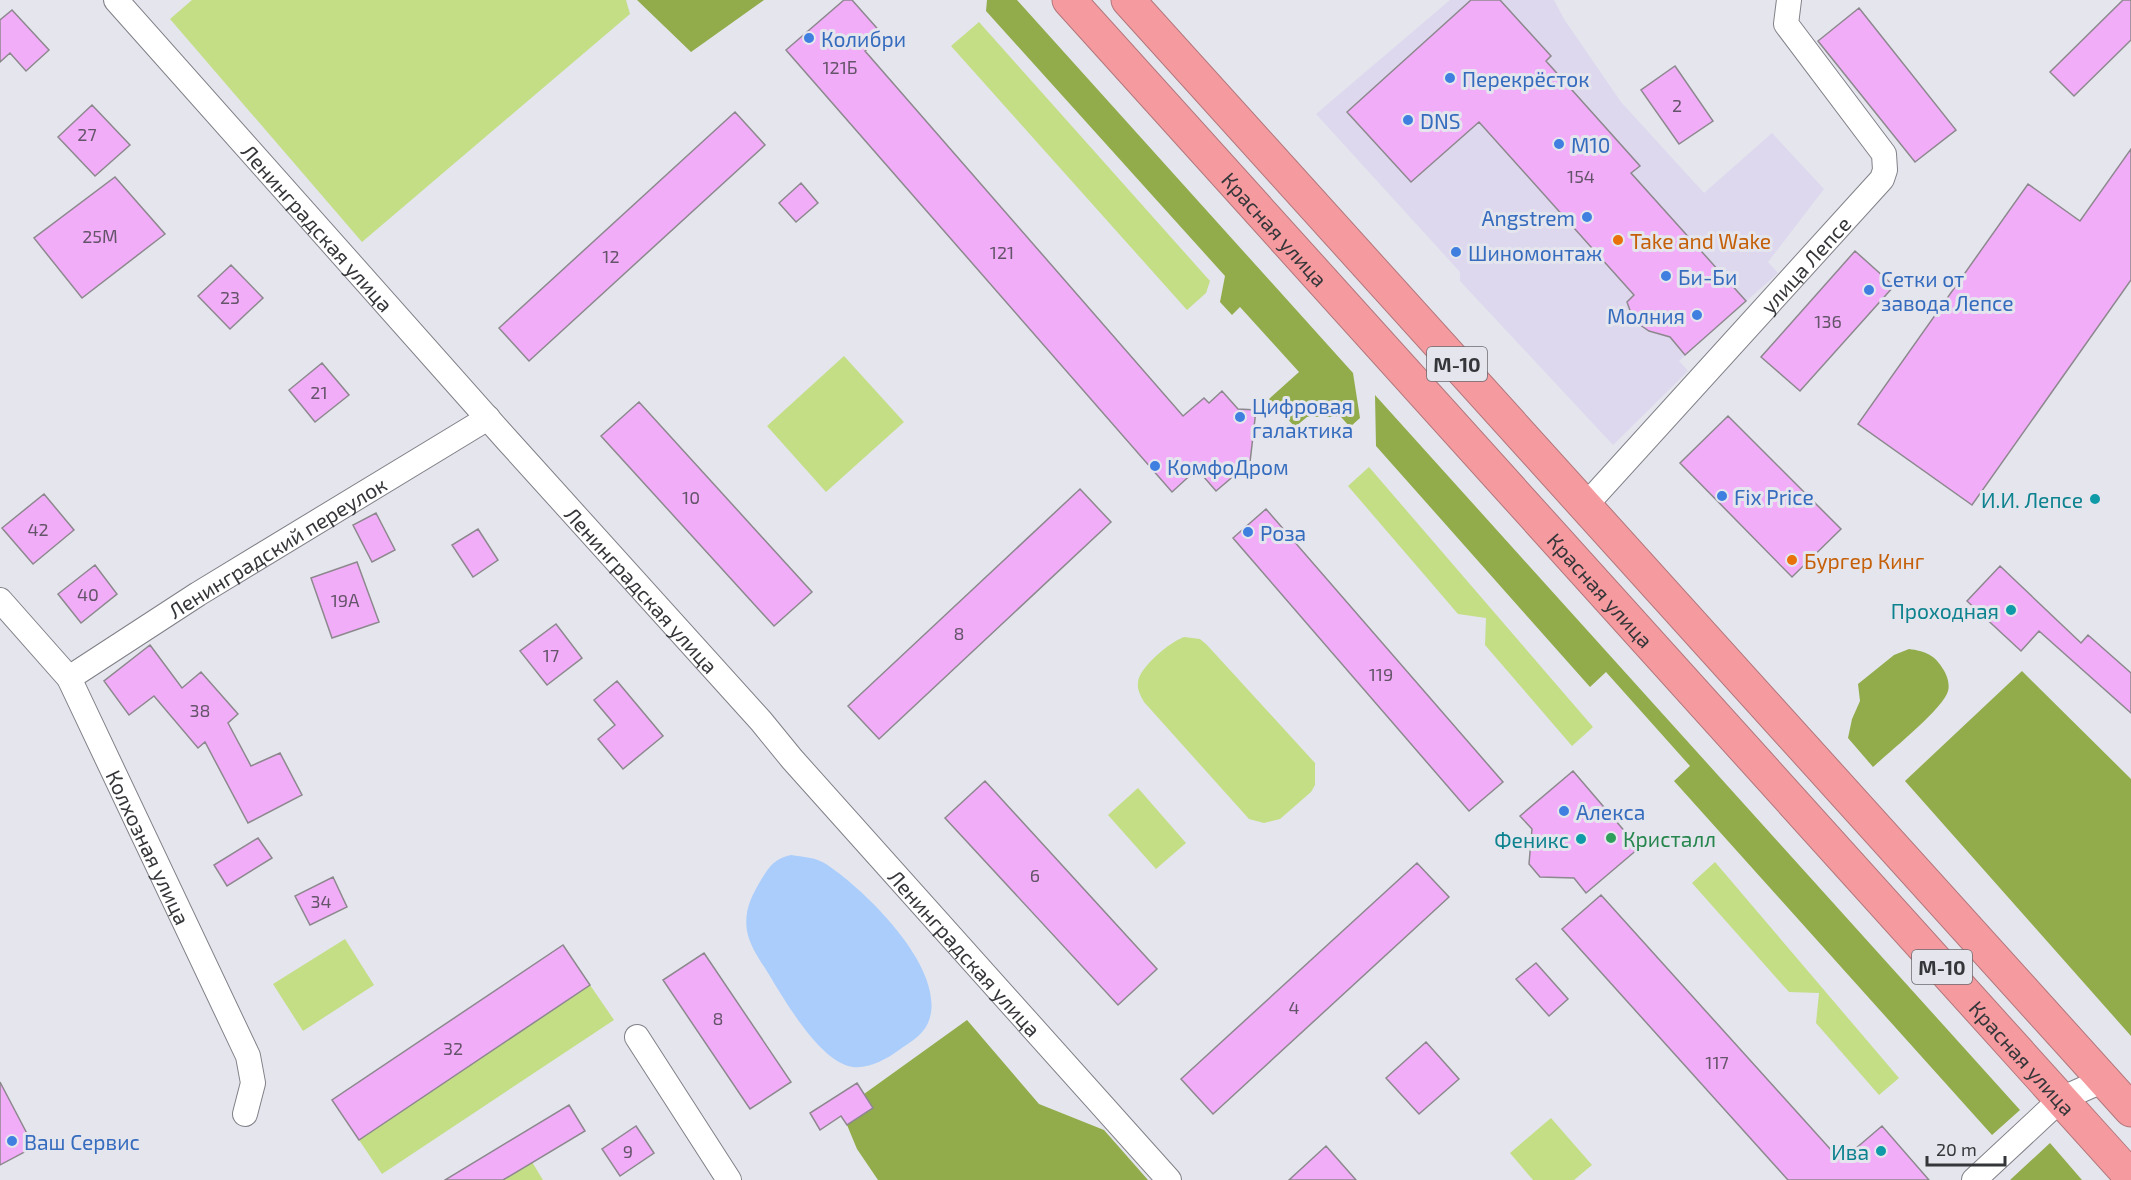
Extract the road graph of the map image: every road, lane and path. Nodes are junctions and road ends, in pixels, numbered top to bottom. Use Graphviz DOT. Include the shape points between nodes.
graph roads {
  1 [pos="116,0"];
  2 [pos="1069,0"];
  3 [pos="1128,0"];
  4 [pos="1789,0"];
  5 [pos="488,418"];
  6 [pos="1585,506"];
  7 [pos="0,600"];
  8 [pos="69,678"];
  9 [pos="637,1037"];
  10 [pos="2104,1080"];
  11 [pos="2061,1099"];
  12 [pos="2131,1110"];
  13 [pos="245,1114"];
  14 [pos="2131,1177"];
  15 [pos="729,1180"];
  16 [pos="1169,1180"];
  17 [pos="1974,1180"];
  1 -- 5 [label="street, Ленинградская улица"];
  2 -- 11 [label="highway, Красная улица / М-10"];
  3 -- 6 [label="highway, М-10"];
  4 -- 6 [label="street, улица Лепсе" via="1786,24 1884,154 1886,170 1882,179"];
  5 -- 8 [label="street, Ленинградский переулок" via="198,594"];
  5 -- 16 [label="street, Ленинградская улица"];
  6 -- 10 [label="highway, М-10"];
  7 -- 8 [label="street, Колхозная улица"];
  8 -- 13 [label="street, Колхозная улица" via="248,1056 253,1083"];
  9 -- 15 [label="street"];
  10 -- 11 [label="street"];
  10 -- 12 [label="highway, М-10"];
  11 -- 14 [label="highway, Красная улица / М-10"];
  11 -- 17 [label="street"];
}
